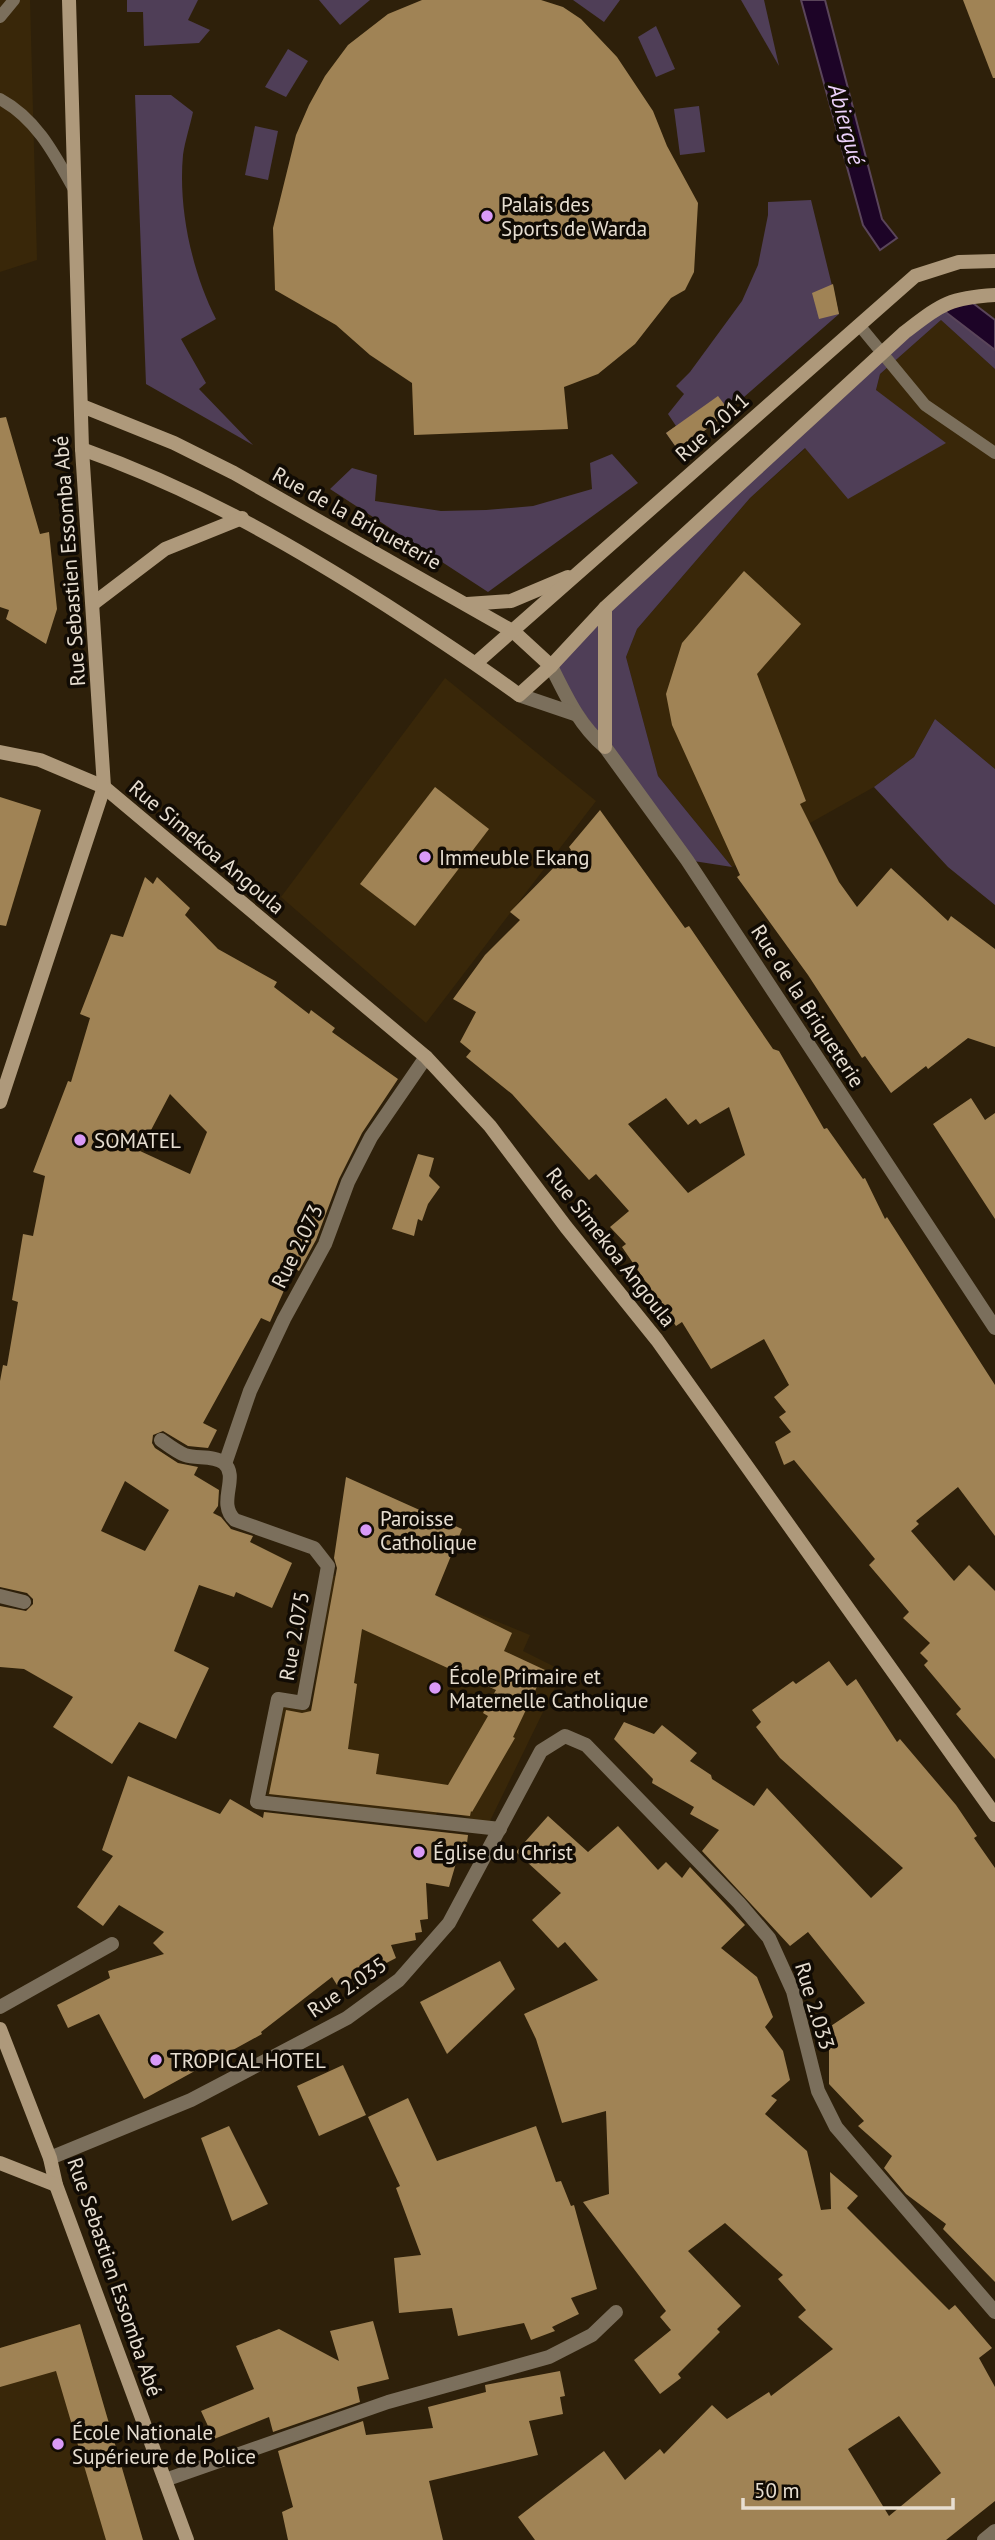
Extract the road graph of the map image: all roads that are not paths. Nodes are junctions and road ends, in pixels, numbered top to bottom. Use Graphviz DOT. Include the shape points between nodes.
graph roads {
  1 [pos="14,0"];
  2 [pos="69,0"];
  3 [pos="0,17"];
  4 [pos="0,99"];
  5 [pos="75,191"];
  6 [pos="995,261"];
  7 [pos="995,295"];
  8 [pos="859,325"];
  9 [pos="881,354"];
  10 [pos="82,406"];
  11 [pos="82,449"];
  12 [pos="995,453"];
  13 [pos="242,518"];
  14 [pos="579,573"];
  15 [pos="94,603"];
  16 [pos="466,604"];
  17 [pos="605,608"];
  18 [pos="514,632"];
  19 [pos="476,663"];
  20 [pos="551,666"];
  21 [pos="519,695"];
  22 [pos="575,714"];
  23 [pos="605,747"];
  24 [pos="0,752"];
  25 [pos="104,788"];
  26 [pos="426,1057"];
  27 [pos="0,1102"];
  28 [pos="995,1328"];
  29 [pos="161,1440"];
  30 [pos="225,1464"];
  31 [pos="0,1596"];
  32 [pos="24,1602"];
  33 [pos="565,1736"];
  34 [pos="995,1815"];
  35 [pos="500,1829"];
  36 [pos="112,1944"];
  37 [pos="0,2007"];
  38 [pos="0,2029"];
  39 [pos="50,2158"];
  40 [pos="0,2163"];
  41 [pos="57,2185"];
  42 [pos="616,2312"];
  43 [pos="995,2312"];
  44 [pos="165,2480"];
  45 [pos="995,2531"];
  46 [pos="187,2540"];
  47 [pos="984,2540"];
  1 -- 3 [label="lane"];
  2 -- 5 [label="street, Rue Sebastien Essomba Abé"];
  4 -- 5 [label="lane" via="14,106 47,140"];
  5 -- 10 [label="street, Rue Sebastien Essomba Abé"];
  6 -- 8 [label="street, Rue 2.011" via="958,262 915,276"];
  7 -- 9 [label="street" via="947,302"];
  8 -- 9 [label="lane"];
  8 -- 14 [label="street, Rue 2.011"];
  9 -- 12 [label="lane" via="925,405"];
  9 -- 17 [label="street"];
  10 -- 11 [label="street, Rue Sebastien Essomba Abé"];
  10 -- 16 [label="street, Rue de la Briqueterie" via="234,473"];
  11 -- 13 [label="street"];
  11 -- 15 [label="street, Rue Sebastien Essomba Abé"];
  13 -- 15 [label="street" via="164,549"];
  13 -- 19 [label="street"];
  14 -- 16 [label="street" via="511,601"];
  14 -- 18 [label="street, Rue 2.011"];
  15 -- 25 [label="street, Rue Sebastien Essomba Abé"];
  16 -- 18 [label="street, Rue de la Briqueterie"];
  17 -- 20 [label="street"];
  17 -- 23 [label="street"];
  18 -- 19 [label="street, Rue 2.011"];
  18 -- 20 [label="street, Rue de la Briqueterie"];
  19 -- 21 [label="street"];
  20 -- 21 [label="street"];
  20 -- 22 [label="street, Rue de la Briqueterie"];
  21 -- 22 [label="street"];
  22 -- 23 [label="street, Rue de la Briqueterie"];
  23 -- 28 [label="street, Rue de la Briqueterie" via="687,860"];
  24 -- 25 [label="street, Rue Simekoa Angoula" via="40,760"];
  25 -- 26 [label="street, Rue Simekoa Angoula"];
  25 -- 27 [label="street, Rue Sebastien Essomba Abé"];
  26 -- 30 [label="street, Rue 2.073" via="371,1137 348,1182 325,1244 250,1391"];
  26 -- 34 [label="street, Rue Simekoa Angoula" via="491,1125 657,1340"];
  29 -- 30 [label="street" via="185,1455"];
  30 -- 35 [label="street, Rue 2.075" via="229,1472 228,1514 314,1548 328,1566 303,1703 278,1699 257,1802"];
  31 -- 32 [label="street"];
  33 -- 35 [label="street, Rue 2.035" via="541,1751"];
  33 -- 43 [label="street, Rue 2.033" via="586,1745 768,1938 793,1992 818,2091 836,2127"];
  35 -- 39 [label="street, Rue 2.035" via="449,1923 399,1980 368,2003 191,2100"];
  36 -- 37 [label="street"];
  38 -- 39 [label="street, Rue Sebastien Essomba Abé"];
  39 -- 41 [label="street, Rue Sebastien Essomba Abé"];
  40 -- 41 [label="street"];
  41 -- 44 [label="street, Rue Sebastien Essomba Abé"];
  42 -- 44 [label="street" via="592,2335 549,2357 388,2402"];
  44 -- 46 [label="street, Rue Sebastien Essomba Abé"];
  45 -- 47 [label="street"];
}
